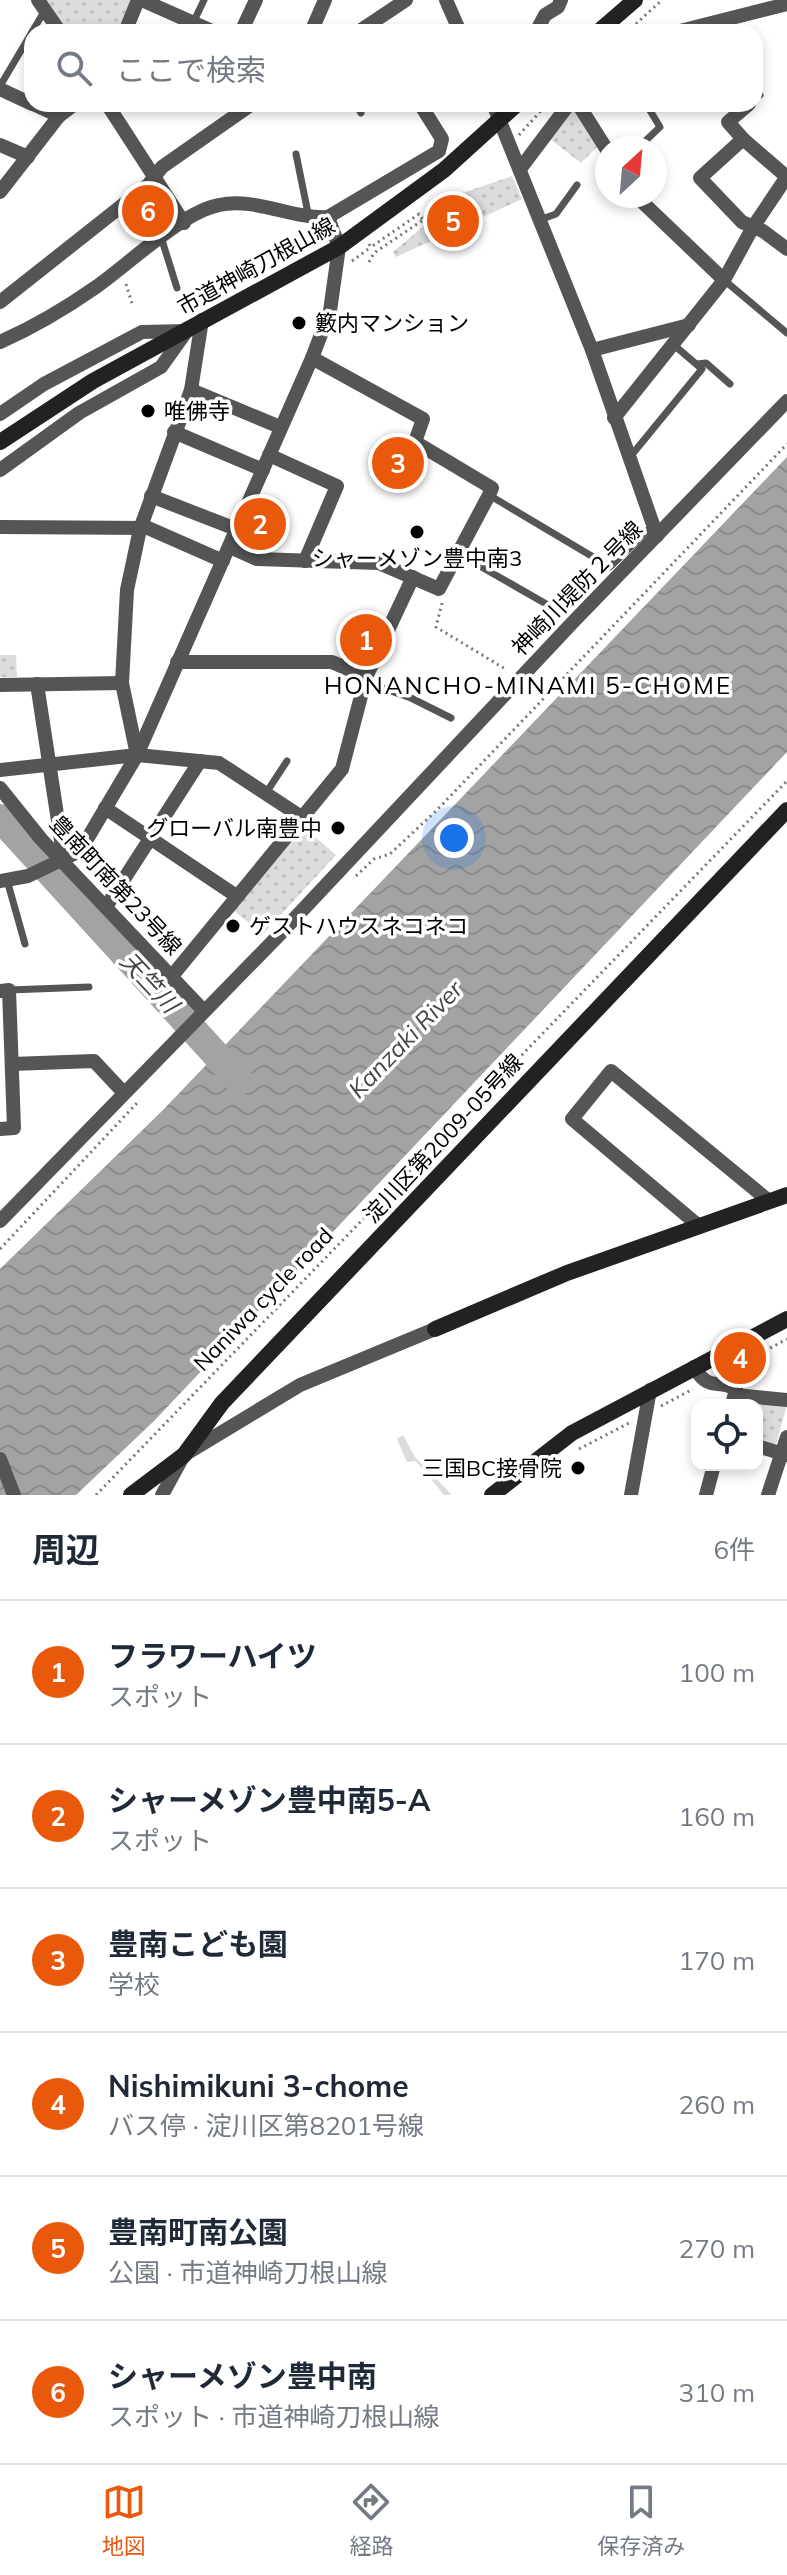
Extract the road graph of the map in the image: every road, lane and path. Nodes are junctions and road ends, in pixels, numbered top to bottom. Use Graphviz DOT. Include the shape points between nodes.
graph roads {
  1 [pos="140,0"];
  2 [pos="204,0"];
  3 [pos="256,0"];
  4 [pos="325,0"];
  5 [pos="406,0"];
  6 [pos="446,0"];
  7 [pos="561,0"];
  8 [pos="635,0"];
  9 [pos="662,0"];
  10 [pos="787,4"];
  11 [pos="42,5"];
  12 [pos="193,23"];
  13 [pos="35,24"];
  14 [pos="55,24"];
  15 [pos="129,24"];
  16 [pos="245,24"];
  17 [pos="314,24"];
  18 [pos="374,24"];
  19 [pos="456,24"];
  20 [pos="540,24"];
  21 [pos="610,24"];
  22 [pos="636,24"];
  23 [pos="730,24"];
  24 [pos="24,46"];
  25 [pos="0,88"];
  26 [pos="24,100"];
  27 [pos="50,112"];
  28 [pos="64,112"];
  29 [pos="112,112"];
  30 [pos="241,112"];
  31 [pos="425,112"];
  32 [pos="496,112"];
  33 [pos="509,112"];
  34 [pos="540,112"];
  35 [pos="563,112"];
  36 [pos="583,112"];
  37 [pos="651,112"];
  38 [pos="738,112"];
  39 [pos="59,116"];
  40 [pos="499,122"];
  41 [pos="598,136"];
  42 [pos="651,136"];
  43 [pos="517,138"];
  44 [pos="743,139"];
  45 [pos="0,145"];
  46 [pos="296,154"];
  47 [pos="28,157"];
  48 [pos="520,169"];
  49 [pos="154,176"];
  50 [pos="784,183"];
  51 [pos="577,185"];
  52 [pos="0,192"];
  53 [pos="435,199"];
  54 [pos="649,208"];
  55 [pos="328,217"];
  56 [pos="309,218"];
  57 [pos="542,219"];
  58 [pos="184,223"];
  59 [pos="753,227"];
  60 [pos="161,237"];
  61 [pos="339,247"];
  62 [pos="371,247"];
  63 [pos="787,249"];
  64 [pos="369,262"];
  65 [pos="349,264"];
  66 [pos="121,268"];
  67 [pos="724,280"];
  68 [pos="177,288"];
  69 [pos="0,302"];
  70 [pos="133,307"];
  71 [pos="202,320"];
  72 [pos="689,325"];
  73 [pos="186,331"];
  74 [pos="787,333"];
  75 [pos="0,342"];
  76 [pos="675,346"];
  77 [pos="592,350"];
  78 [pos="312,358"];
  79 [pos="697,364"];
  80 [pos="730,384"];
  81 [pos="191,390"];
  82 [pos="787,401"];
  83 [pos="0,414"];
  84 [pos="614,418"];
  85 [pos="280,427"];
  86 [pos="174,432"];
  87 [pos="0,442"];
  88 [pos="787,444"];
  89 [pos="269,455"];
  90 [pos="629,458"];
  91 [pos="0,470"];
  92 [pos="263,470"];
  93 [pos="489,495"];
  94 [pos="151,496"];
  95 [pos="699,520"];
  96 [pos="0,527"];
  97 [pos="706,527"];
  98 [pos="140,529"];
  99 [pos="236,529"];
  100 [pos="655,531"];
  101 [pos="457,553"];
  102 [pos="226,554"];
  103 [pos="305,561"];
  104 [pos="413,577"];
  105 [pos="439,589"];
  106 [pos="562,613"];
  107 [pos="177,662"];
  108 [pos="508,671"];
  109 [pos="366,680"];
  110 [pos="122,683"];
  111 [pos="37,684"];
  112 [pos="0,685"];
  113 [pos="451,718"];
  114 [pos="137,755"];
  115 [pos="200,761"];
  116 [pos="287,761"];
  117 [pos="49,766"];
  118 [pos="0,770"];
  119 [pos="787,781"];
  120 [pos="0,788"];
  121 [pos="266,793"];
  122 [pos="105,808"];
  123 [pos="787,810"];
  124 [pos="300,816"];
  125 [pos="151,839"];
  126 [pos="61,862"];
  127 [pos="352,880"];
  128 [pos="4,881"];
  129 [pos="235,895"];
  130 [pos="106,907"];
  131 [pos="25,944"];
  132 [pos="172,976"];
  133 [pos="89,987"];
  134 [pos="4,990"];
  135 [pos="202,1012"];
  136 [pos="8,1061"];
  137 [pos="124,1093"];
  138 [pos="143,1096"];
  139 [pos="0,1129"];
  140 [pos="787,1195"];
  141 [pos="769,1201"];
  142 [pos="0,1221"];
  143 [pos="699,1226"];
  144 [pos="0,1249"];
  145 [pos="787,1319"];
  146 [pos="435,1329"];
  147 [pos="787,1339"];
  148 [pos="694,1367"];
  149 [pos="706,1382"];
  150 [pos="650,1390"];
  151 [pos="733,1399"];
  152 [pos="763,1400"];
  153 [pos="787,1400"];
  154 [pos="646,1414"];
  155 [pos="787,1437"];
  156 [pos="763,1448"];
  157 [pos="572,1452"];
  158 [pos="184,1455"];
  159 [pos="784,1455"];
  160 [pos="0,1459"];
  161 [pos="712,1471"];
  162 [pos="14,1495"];
  163 [pos="96,1495"];
  164 [pos="131,1495"];
  165 [pos="162,1495"];
  166 [pos="492,1495"];
  167 [pos="631,1495"];
  168 [pos="706,1495"];
  169 [pos="768,1495"];
  1 -- 12 [label="street"];
  1 -- 15 [label="street"];
  2 -- 12 [label="lane"];
  3 -- 16 [label="street"];
  4 -- 17 [label="street"];
  5 -- 18 [label="street"];
  6 -- 19 [label="street"];
  7 -- 20 [label="street"];
  8 -- 21 [label="street"];
  9 -- 22 [label="path"];
  10 -- 23 [label="street"];
  11 -- 13 [label="lane"];
  11 -- 14 [label="street"];
  24 -- 25 [label="lane"];
  25 -- 26 [label="street"];
  27 -- 39 [label="street"];
  28 -- 39 [label="street"];
  29 -- 49 [label="street"];
  30 -- 49 [label="street"];
  31 -- 55 [label="street" via="442,139 439,151"];
  32 -- 40 [label="street"];
  33 -- 40 [label="street, 市道神崎刀根山線"];
  34 -- 43 [label="path"];
  35 -- 48 [label="street"];
  36 -- 41 [label="street"];
  37 -- 42 [label="lane" via="660,127"];
  38 -- 44 [label="street" via="728,122"];
  39 -- 47 [label="street"];
  40 -- 48 [label="street"];
  40 -- 61 [label="street, 市道神崎刀根山線" via="401,204"];
  44 -- 50 [label="street"];
  44 -- 59 [label="street" via="700,178"];
  45 -- 47 [label="street"];
  46 -- 56 [label="lane"];
  47 -- 52 [label="street"];
  48 -- 57 [label="street"];
  49 -- 58 [label="street"];
  49 -- 69 [label="street"];
  50 -- 59 [label="street"];
  51 -- 57 [label="lane" via="556,214"];
  53 -- 64 [label="path" via="423,220 374,253"];
  54 -- 67 [label="street"];
  55 -- 56 [label="street"];
  55 -- 61 [label="street"];
  56 -- 58 [label="street" via="233,203 215,205"];
  57 -- 77 [label="street"];
  58 -- 60 [label="street"];
  59 -- 63 [label="street"];
  59 -- 67 [label="street"];
  60 -- 66 [label="street"];
  60 -- 68 [label="lane"];
  61 -- 71 [label="street, 市道神崎刀根山線"];
  61 -- 78 [label="street" via="330,311"];
  62 -- 65 [label="path"];
  66 -- 70 [label="path"];
  66 -- 75 [label="street"];
  67 -- 72 [label="street"];
  67 -- 74 [label="lane"];
  71 -- 73 [label="street, 市道神崎刀根山線"];
  71 -- 81 [label="street"];
  72 -- 76 [label="street"];
  72 -- 77 [label="street"];
  73 -- 83 [label="street" via="142,332"];
  73 -- 87 [label="street, 市道神崎刀根山線" via="93,381"];
  73 -- 91 [label="street" via="161,367 79,413"];
  76 -- 79 [label="lane"];
  76 -- 84 [label="street"];
  77 -- 84 [label="street"];
  78 -- 85 [label="street"];
  78 -- 93 [label="street" via="423,419 415,442 492,488"];
  79 -- 80 [label="lane" via="706,363"];
  79 -- 90 [label="lane" via="702,369"];
  81 -- 85 [label="street"];
  81 -- 86 [label="street"];
  82 -- 100 [label="street, 神崎川堤防２号線"];
  84 -- 90 [label="street"];
  85 -- 89 [label="street"];
  86 -- 92 [label="street"];
  86 -- 94 [label="street"];
  88 -- 97 [label="path"];
  89 -- 92 [label="street"];
  89 -- 103 [label="street" via="337,486"];
  90 -- 100 [label="street"];
  92 -- 99 [label="street"];
  93 -- 100 [label="lane" via="610,567"];
  93 -- 101 [label="street"];
  94 -- 98 [label="street"];
  94 -- 99 [label="street"];
  95 -- 97 [label="path"];
  96 -- 98 [label="street"];
  97 -- 127 [label="path" via="437,810 390,854 374,859"];
  98 -- 102 [label="street"];
  98 -- 110 [label="street" via="127,590"];
  99 -- 102 [label="street"];
  100 -- 135 [label="street, 神崎川堤防２号線"];
  101 -- 105 [label="street"];
  101 -- 106 [label="lane"];
  102 -- 103 [label="street"];
  102 -- 107 [label="street"];
  103 -- 104 [label="street" via="379,563"];
  104 -- 105 [label="street"];
  104 -- 109 [label="street"];
  105 -- 108 [label="path" via="444,595 436,627"];
  107 -- 109 [label="street" via="332,662"];
  107 -- 114 [label="street"];
  109 -- 113 [label="lane"];
  109 -- 124 [label="street" via="342,769"];
  110 -- 111 [label="street"];
  110 -- 114 [label="street"];
  111 -- 112 [label="street"];
  111 -- 117 [label="street"];
  114 -- 115 [label="street"];
  114 -- 117 [label="street"];
  114 -- 122 [label="street"];
  115 -- 121 [label="street" via="219,763"];
  115 -- 125 [label="street"];
  116 -- 121 [label="lane"];
  117 -- 118 [label="street"];
  117 -- 126 [label="street"];
  119 -- 163 [label="path, Naniwa cycle road"];
  120 -- 126 [label="street, 豊南町南第23号線"];
  121 -- 124 [label="street"];
  122 -- 125 [label="street"];
  122 -- 126 [label="street" via="80,851"];
  123 -- 158 [label="street, 淀川区第2009-05号線" via="222,1403"];
  124 -- 129 [label="street"];
  125 -- 129 [label="street"];
  125 -- 130 [label="street"];
  126 -- 128 [label="street"];
  126 -- 130 [label="street, 豊南町南第23号線"];
  128 -- 131 [label="lane"];
  129 -- 132 [label="street"];
  130 -- 132 [label="street, 豊南町南第23号線"];
  132 -- 135 [label="street, 豊南町南第23号線"];
  133 -- 134 [label="lane"];
  134 -- 136 [label="street"];
  135 -- 137 [label="street, 神崎川堤防２号線"];
  136 -- 137 [label="street" via="94,1061"];
  136 -- 139 [label="street" via="14,1128"];
  137 -- 142 [label="street, 神崎川堤防２号線"];
  138 -- 144 [label="path"];
  140 -- 141 [label="street"];
  141 -- 143 [label="street"];
  141 -- 143 [label="street" via="611,1071 572,1119"];
  143 -- 146 [label="street" via="512,1294"];
  145 -- 148 [label="street"];
  146 -- 158 [label="street" via="300,1385"];
  147 -- 149 [label="path"];
  148 -- 149 [label="street"];
  148 -- 150 [label="street"];
  149 -- 151 [label="street" via="732,1386"];
  149 -- 154 [label="path"];
  150 -- 154 [label="street"];
  150 -- 166 [label="street" via="554,1444"];
  152 -- 153 [label="street"];
  154 -- 157 [label="path"];
  154 -- 167 [label="street"];
  155 -- 159 [label="street"];
  156 -- 159 [label="street"];
  158 -- 164 [label="street, 淀川区第2009-05号線"];
  158 -- 165 [label="street"];
  159 -- 169 [label="street"];
  160 -- 162 [label="street"];
  161 -- 168 [label="street"];
}
